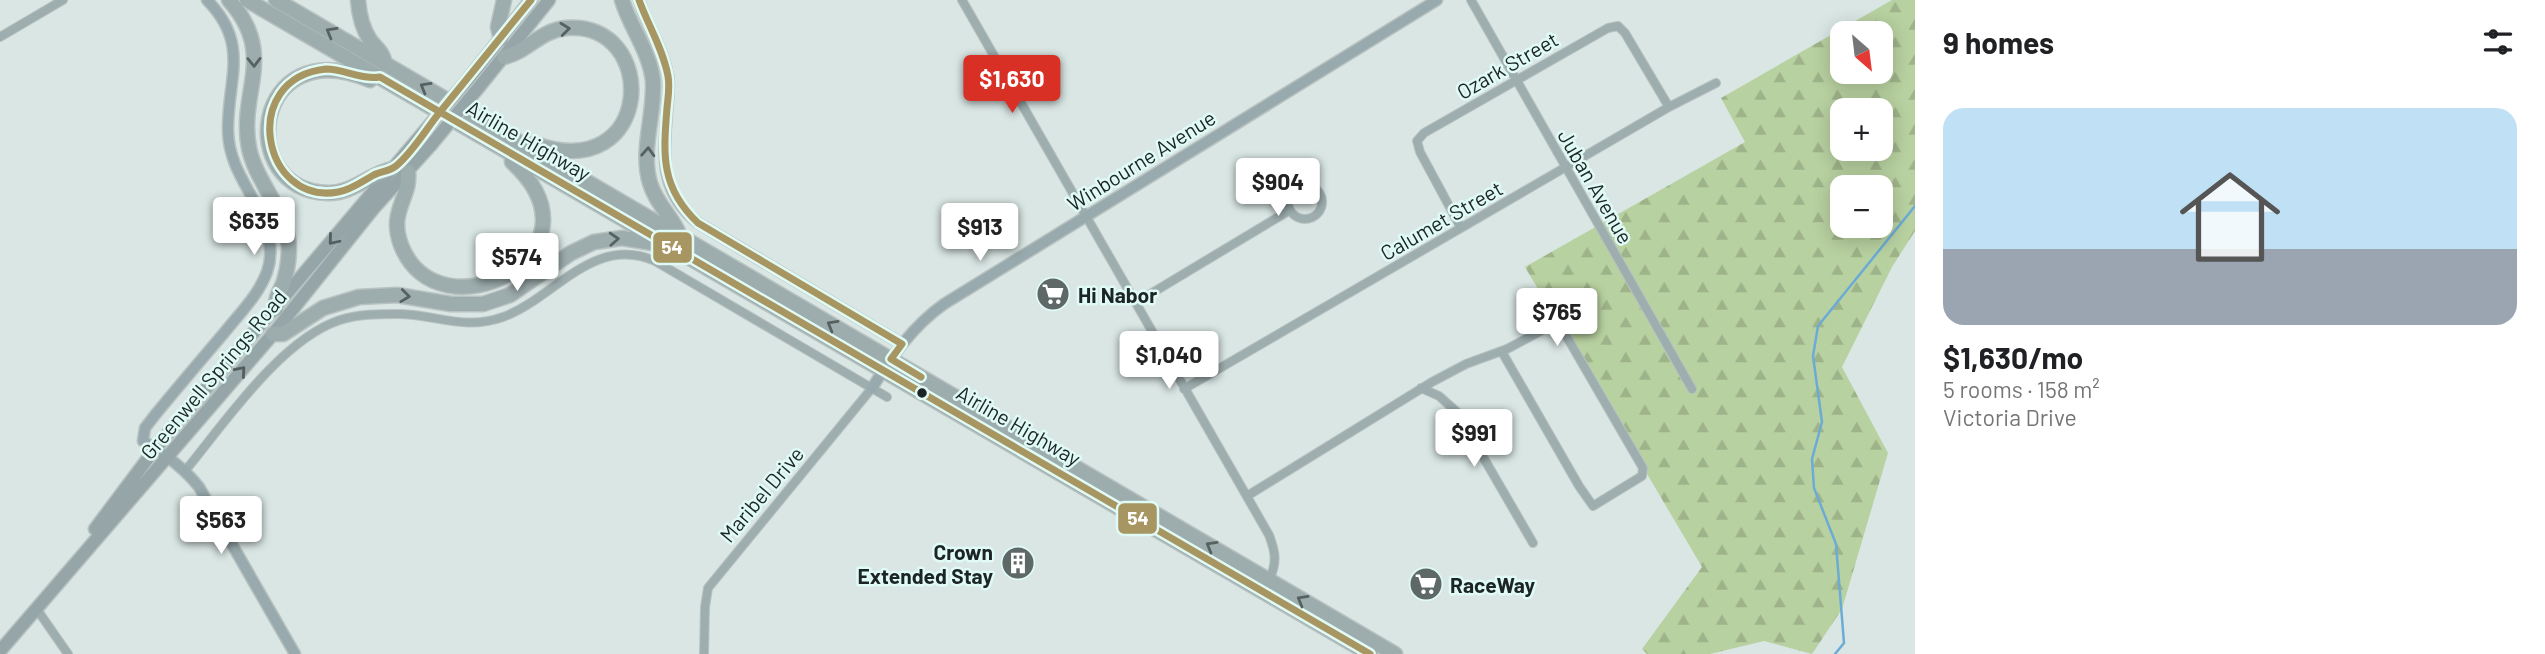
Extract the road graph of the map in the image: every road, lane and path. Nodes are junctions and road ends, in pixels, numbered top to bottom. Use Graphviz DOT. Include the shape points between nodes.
graph roads {
  1 [pos="63,0"];
  2 [pos="207,0"];
  3 [pos="229,0"];
  4 [pos="247,0"];
  5 [pos="276,0"];
  6 [pos="358,0"];
  7 [pos="505,0"];
  8 [pos="531,0"];
  9 [pos="549,0"];
  10 [pos="622,0"];
  11 [pos="639,0"];
  12 [pos="962,0"];
  13 [pos="1437,0"];
  14 [pos="1471,0"];
  15 [pos="0,37"];
  16 [pos="500,39"];
  17 [pos="504,57"];
  18 [pos="382,71"];
  19 [pos="1515,80"];
  20 [pos="1716,83"];
  21 [pos="1669,107"];
  22 [pos="526,146"];
  23 [pos="512,154"];
  24 [pos="393,169"];
  25 [pos="1566,169"];
  26 [pos="408,172"];
  27 [pos="1290,210"];
  28 [pos="1087,216"];
  29 [pos="1461,228"];
  30 [pos="680,236"];
  31 [pos="664,243"];
  32 [pos="1137,302"];
  33 [pos="276,309"];
  34 [pos="273,334"];
  35 [pos="902,344"];
  36 [pos="1502,352"];
  37 [pos="887,365"];
  38 [pos="872,388"];
  39 [pos="1421,388"];
  40 [pos="1184,389"];
  41 [pos="1692,390"];
  42 [pos="887,397"];
  43 [pos="155,449"];
  44 [pos="168,456"];
  45 [pos="185,471"];
  46 [pos="1247,496"];
  47 [pos="1533,543"];
  48 [pos="1266,586"];
  49 [pos="36,608"];
  50 [pos="0,651"];
  51 [pos="1369,651"];
  52 [pos="68,654"];
  53 [pos="295,654"];
  54 [pos="704,654"];
  55 [pos="1395,654"];
  1 -- 15 [label="street"];
  2 -- 43 [label="street" via="234,45 228,132 235,166 266,227 271,249 255,295 145,428 143,441"];
  3 -- 33 [label="highway, one-way" via="247,26 254,54 250,151 288,240 288,264"];
  4 -- 18 [label="highway, Airline Highway"];
  18 -- 5 [label="highway, Airline Highway, one-way"];
  6 -- 18 [label="highway" via="362,24 383,53"];
  7 -- 16 [label="highway" via="498,27"];
  8 -- 16 [label="main road, Greenwell Springs Road"];
  9 -- 17 [label="main road, Greenwell Springs Road"];
  30 -- 10 [label="highway, one-way" via="649,180 652,75"];
  11 -- 35 [label="street" via="664,54 669,80 664,156 673,196 683,211"];
  12 -- 28 [label="street"];
  13 -- 28 [label="street, Winbourne Avenue"];
  14 -- 19 [label="street, Juban Avenue"];
  16 -- 24 [label="main road, Greenwell Springs Road, bridge"];
  17 -- 22 [label="highway, one-way" via="550,31 582,29 600,35 616,48 632,80 626,118 601,144 571,152"];
  17 -- 26 [label="main road, Greenwell Springs Road, bridge"];
  22 -- 18 [label="highway, Airline Highway, one-way"];
  18 -- 23 [label="highway, Airline Highway"];
  18 -- 24 [label="highway" via="370,80 326,69 299,76 276,100 268,137 280,169 298,185 314,191 346,191"];
  19 -- 21 [label="street, Ozark Street" via="1618,26"];
  19 -- 25 [label="street, Juban Avenue"];
  19 -- 29 [label="street, Ozark Street" via="1417,141"];
  20 -- 21 [label="street, Calumet Street"];
  21 -- 25 [label="street, Calumet Street"];
  22 -- 30 [label="highway, Airline Highway"];
  23 -- 26 [label="highway" via="512,162 541,201 542,232 532,254 516,271 481,285 438,281 408,257 397,220"];
  23 -- 31 [label="highway, Airline Highway"];
  24 -- 33 [label="main road, Greenwell Springs Road, one-way"];
  25 -- 29 [label="street, Calumet Street"];
  25 -- 41 [label="street, Juban Avenue"];
  26 -- 34 [label="main road, Greenwell Springs Road"];
  27 -- 27 [label="street" via="1301,218 1314,216 1322,206 1320,193 1310,185 1297,187 1289,197"];
  27 -- 32 [label="street"];
  28 -- 32 [label="street"];
  28 -- 35 [label="street, Winbourne Avenue" via="944,304 923,319"];
  29 -- 40 [label="street, Calumet Street"];
  37 -- 30 [label="highway, Airline Highway, one-way"];
  34 -- 31 [label="highway, one-way" via="283,334 323,308 359,297 397,295 483,304 510,295 594,242 616,238 654,246"];
  31 -- 37 [label="highway, Airline Highway"];
  32 -- 40 [label="street"];
  33 -- 43 [label="main road, Greenwell Springs Road"];
  44 -- 34 [label="main road, Greenwell Springs Road, one-way"];
  35 -- 37 [label="street, Winbourne Avenue"];
  36 -- 36 [label="street" via="1554,324 1564,332 1643,468 1642,476 1592,506"];
  36 -- 39 [label="street" via="1466,364"];
  37 -- 38 [label="street, Maribel Drive"];
  37 -- 48 [label="highway, Airline Highway"];
  38 -- 42 [label="street"];
  38 -- 45 [label="street" via="655,261 622,254 584,264 502,317 466,324 408,314 370,314 317,331 266,373"];
  38 -- 54 [label="street, Maribel Drive" via="708,588"];
  39 -- 46 [label="street"];
  39 -- 47 [label="street" via="1457,412"];
  40 -- 46 [label="street"];
  43 -- 44 [label="street"];
  43 -- 49 [label="main road, Greenwell Springs Road"];
  44 -- 45 [label="street"];
  44 -- 49 [label="main road, Greenwell Springs Road"];
  45 -- 53 [label="street" via="199,487"];
  46 -- 48 [label="street" via="1275,551 1276,565"];
  48 -- 51 [label="highway, Airline Highway"];
  49 -- 50 [label="main road, Greenwell Springs Road"];
  49 -- 52 [label="street"];
  51 -- 55 [label="highway, Airline Highway"];
}
